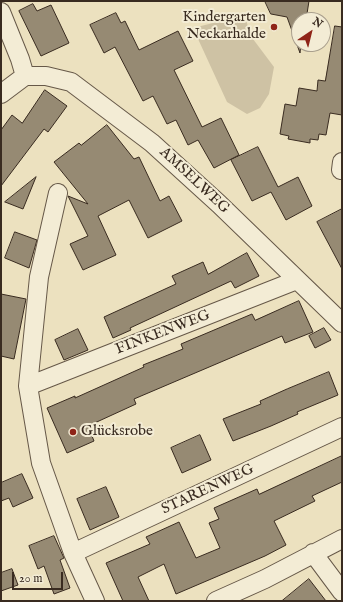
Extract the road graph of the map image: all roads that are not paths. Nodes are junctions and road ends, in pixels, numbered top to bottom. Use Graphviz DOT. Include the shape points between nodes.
graph roads {
  1 [pos="1,12"];
  2 [pos="25,76"];
  3 [pos="1,94"];
  4 [pos="58,193"];
  5 [pos="297,280"];
  6 [pos="342,323"];
  7 [pos="28,386"];
  8 [pos="342,427"];
  9 [pos="342,539"];
  10 [pos="73,553"];
  11 [pos="314,554"];
  12 [pos="342,592"];
  13 [pos="95,601"];
  14 [pos="216,601"];
  1 -- 2 [label="street"];
  2 -- 3 [label="street"];
  2 -- 5 [label="street, AMSELWEG" via="46,76 71,82 100,102 152,143"];
  4 -- 7 [label="street" via="39,277"];
  5 -- 6 [label="street, AMSELWEG"];
  5 -- 7 [label="street, FINKENWEG"];
  7 -- 10 [label="street" via="41,464"];
  8 -- 10 [label="street, STARENWEG"];
  9 -- 11 [label="street"];
  10 -- 13 [label="street"];
  11 -- 12 [label="street"];
  11 -- 14 [label="street"];
}
